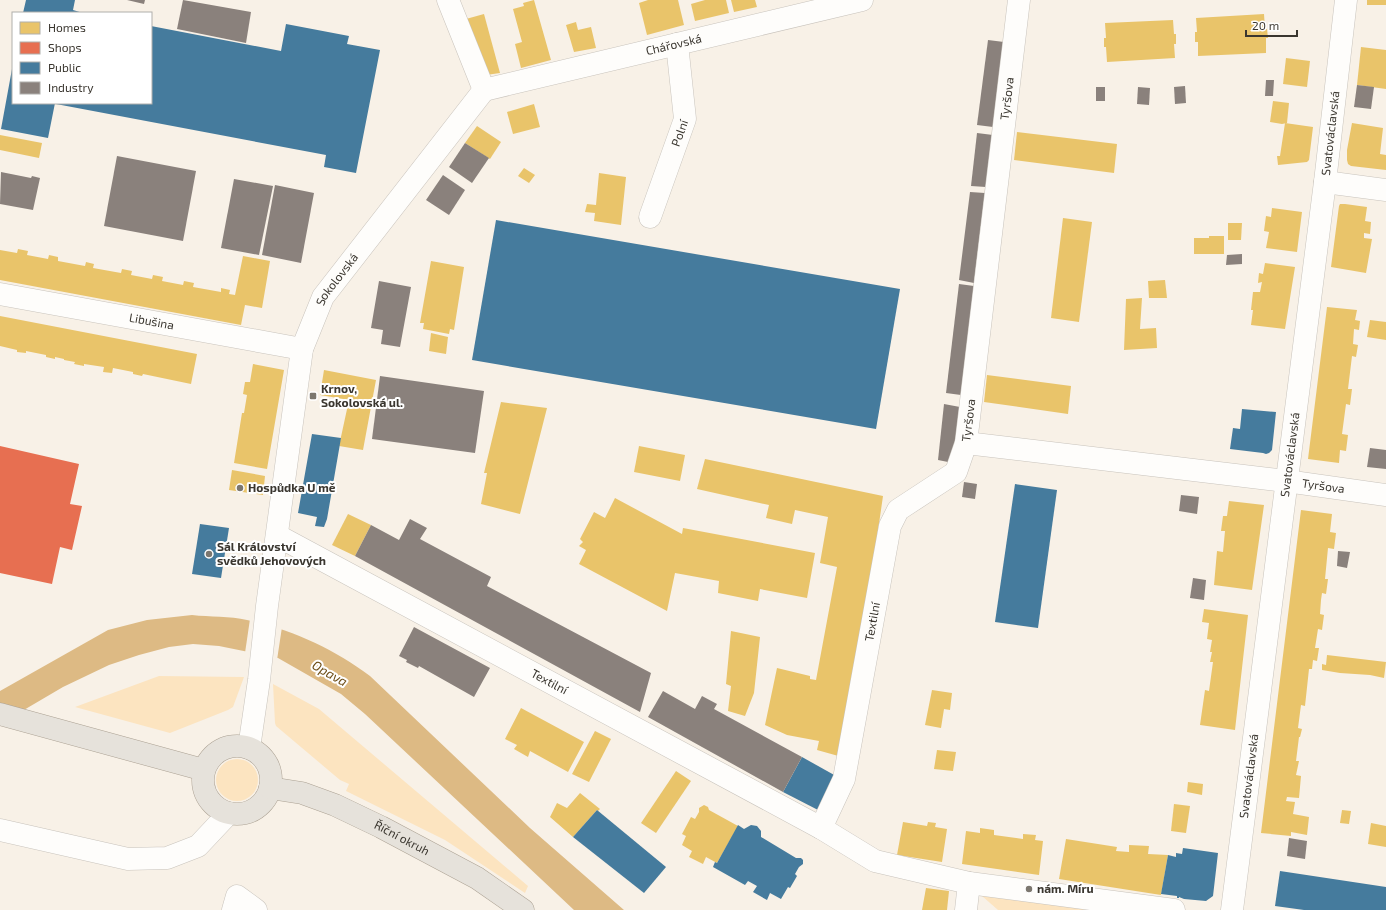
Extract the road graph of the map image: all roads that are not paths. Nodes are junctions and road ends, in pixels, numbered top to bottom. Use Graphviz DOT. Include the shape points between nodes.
graph roads {
  1 [pos="448,0"];
  2 [pos="862,0"];
  3 [pos="1019,0"];
  4 [pos="1346,0"];
  5 [pos="677,44"];
  6 [pos="484,90"];
  7 [pos="1325,182"];
  8 [pos="1386,190"];
  9 [pos="650,217"];
  10 [pos="0,294"];
  11 [pos="302,349"];
  12 [pos="966,443"];
  13 [pos="1286,481"];
  14 [pos="1386,495"];
  15 [pos="278,536"];
  16 [pos="0,714"];
  17 [pos="249,748"];
  18 [pos="204,770"];
  19 [pos="270,788"];
  20 [pos="229,813"];
  21 [pos="821,828"];
  22 [pos="0,830"];
  23 [pos="970,883"];
  24 [pos="235,903"];
  25 [pos="256,910"];
  26 [pos="523,910"];
  27 [pos="966,910"];
  28 [pos="1174,910"];
  29 [pos="1232,910"];
  1 -- 6 [label="street"];
  2 -- 5 [label="street, Chářovská"];
  3 -- 12 [label="street, Tyršova"];
  4 -- 7 [label="street, Svatováclavská"];
  5 -- 6 [label="street, Chářovská"];
  5 -- 9 [label="street, Polní" via="685,119"];
  6 -- 11 [label="street, Sokolovská" via="323,297"];
  7 -- 8 [label="street"];
  7 -- 13 [label="street, Svatováclavská"];
  10 -- 11 [label="street, Libušina"];
  11 -- 15 [label="street, Sokolovská"];
  12 -- 13 [label="street, Tyršova"];
  12 -- 21 [label="street, Textilní" via="956,472 898,510 890,526 844,779"];
  13 -- 14 [label="street, Tyršova"];
  13 -- 29 [label="street, Svatováclavská"];
  15 -- 17 [label="street, Sokolovská"];
  15 -- 21 [label="street, Textilní"];
  16 -- 18 [label="main road"];
  17 -- 18 [label="main road" via="227,747 217,752"];
  17 -- 19 [label="main road" via="257,752 267,764 271,778"];
  18 -- 20 [label="main road" via="205,792 211,802"];
  19 -- 20 [label="main road" via="259,806 240,814"];
  19 -- 26 [label="main road, Říční okruh" via="302,793 335,805 477,878"];
  20 -- 22 [label="street" via="198,846 167,858 128,859"];
  21 -- 23 [label="street, Textilní" via="875,862"];
  23 -- 27 [label="street"];
  23 -- 28 [label="street"];
  24 -- 25 [label="street"];
}
